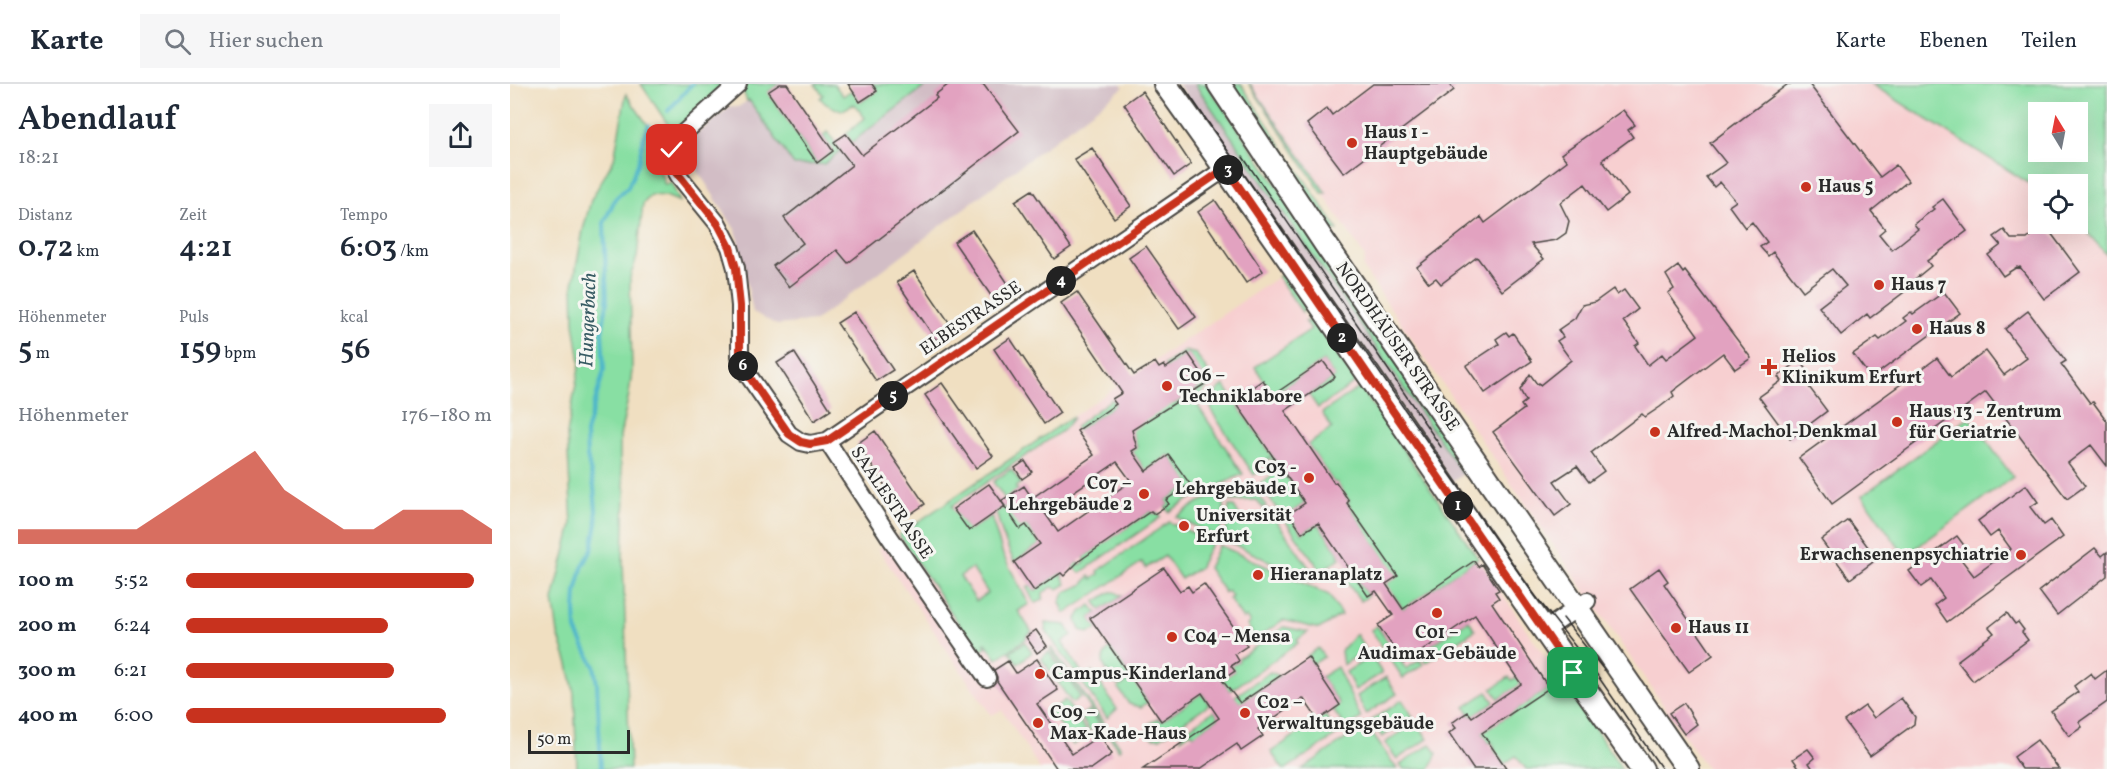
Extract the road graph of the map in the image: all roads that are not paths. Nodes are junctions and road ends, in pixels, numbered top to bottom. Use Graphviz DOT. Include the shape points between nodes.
graph roads {
  1 [pos="738,84"];
  2 [pos="1165,84"];
  3 [pos="1219,84"];
  4 [pos="1226,168"];
  5 [pos="827,441"];
  6 [pos="1582,605"];
  7 [pos="1544,631"];
  8 [pos="987,678"];
  9 [pos="1642,769"];
  10 [pos="1688,769"];
  1 -- 5 [label="street, SAALESTRASSE" via="674,145 674,169 718,224 730,247 736,268 743,366 789,434 810,444"];
  2 -- 4 [label="main road"];
  3 -- 6 [label="main road, NORDHÄUSER STRASSE" via="1326,245"];
  4 -- 5 [label="street, ELBESTRASSE"];
  4 -- 7 [label="main road"];
  5 -- 8 [label="street, SAALESTRASSE"];
  6 -- 7 [label="street"];
  6 -- 10 [label="main road, NORDHÄUSER STRASSE"];
  7 -- 9 [label="main road"];
}
